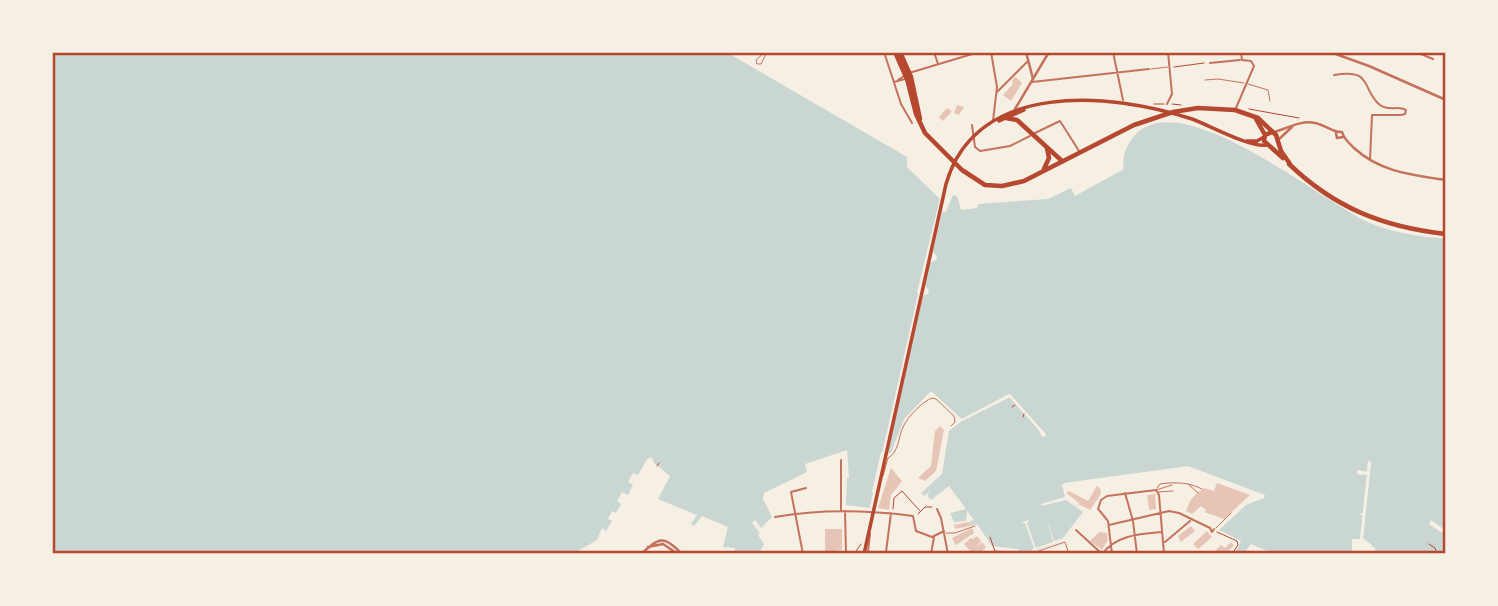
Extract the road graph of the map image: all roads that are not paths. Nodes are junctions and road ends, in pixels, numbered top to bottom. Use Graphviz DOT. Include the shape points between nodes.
graph roads {
  1 [pos="884,52"];
  2 [pos="897,52"];
  3 [pos="934,52"];
  4 [pos="962,52"];
  5 [pos="979,52"];
  6 [pos="991,52"];
  7 [pos="1026,52"];
  8 [pos="1049,52"];
  9 [pos="1113,52"];
  10 [pos="1168,52"];
  11 [pos="1241,52"];
  12 [pos="1329,52"];
  13 [pos="1416,52"];
  14 [pos="964,57"];
  15 [pos="1433,59"];
  16 [pos="1242,60"];
  17 [pos="1028,61"];
  18 [pos="1210,63"];
  19 [pos="939,65"];
  20 [pos="1168,67"];
  21 [pos="1149,69"];
  22 [pos="1116,73"];
  23 [pos="1334,75"];
  24 [pos="908,76"];
  25 [pos="1032,80"];
  26 [pos="1205,80"];
  27 [pos="893,82"];
  28 [pos="1247,84"];
  29 [pos="996,93"];
  30 [pos="1123,100"];
  31 [pos="1446,100"];
  32 [pos="1270,101"];
  33 [pos="1167,104"];
  34 [pos="995,110"];
  35 [pos="1236,110"];
  36 [pos="1015,112"];
  37 [pos="1253,116"];
  38 [pos="997,121"];
  39 [pos="912,123"];
  40 [pos="972,125"];
  41 [pos="1292,127"];
  42 [pos="1273,132"];
  43 [pos="1033,134"];
  44 [pos="1264,136"];
  45 [pos="1245,141"];
  46 [pos="1277,141"];
  47 [pos="1044,144"];
  48 [pos="1268,145"];
  49 [pos="1080,152"];
  50 [pos="1062,161"];
  51 [pos="1369,161"];
  52 [pos="1290,164"];
  53 [pos="1043,171"];
  54 [pos="1446,180"];
  55 [pos="1446,234"];
  56 [pos="951,426"];
  57 [pos="841,460"];
  58 [pos="1186,483"];
  59 [pos="807,488"];
  60 [pos="1202,489"];
  61 [pos="1157,491"];
  62 [pos="1173,491"];
  63 [pos="1125,493"];
  64 [pos="1198,493"];
  65 [pos="937,509"];
  66 [pos="1098,509"];
  67 [pos="843,510"];
  68 [pos="1092,510"];
  69 [pos="1161,511"];
  70 [pos="874,512"];
  71 [pos="797,513"];
  72 [pos="1231,513"];
  73 [pos="892,514"];
  74 [pos="775,516"];
  75 [pos="1133,519"];
  76 [pos="1191,519"];
  77 [pos="1109,525"];
  78 [pos="975,526"];
  79 [pos="1076,530"];
  80 [pos="1215,530"];
  81 [pos="1163,531"];
  82 [pos="944,532"];
  83 [pos="1135,534"];
  84 [pos="934,536"];
  85 [pos="1164,542"];
  86 [pos="1111,544"];
  87 [pos="797,553"];
  88 [pos="803,553"];
  89 [pos="862,553"];
  90 [pos="884,553"];
  91 [pos="1033,553"];
  92 [pos="1164,553"];
  93 [pos="641,554"];
  94 [pos="680,554"];
  95 [pos="846,554"];
  96 [pos="893,554"];
  97 [pos="930,554"];
  98 [pos="948,554"];
  99 [pos="1069,554"];
  100 [pos="1102,554"];
  101 [pos="1112,554"];
  102 [pos="1138,554"];
  103 [pos="1169,554"];
  1 -- 27 [label="street"];
  2 -- 24 [label="highway"];
  3 -- 19 [label="street"];
  4 -- 14 [label="street"];
  5 -- 14 [label="street"];
  6 -- 29 [label="street"];
  7 -- 17 [label="street"];
  8 -- 25 [label="street"];
  9 -- 22 [label="street"];
  10 -- 20 [label="street"];
  11 -- 16 [label="street"];
  12 -- 31 [label="street"];
  13 -- 15 [label="street"];
  14 -- 19 [label="street"];
  16 -- 18 [label="street"];
  16 -- 28 [label="street" via="1254,64"];
  17 -- 25 [label="street"];
  17 -- 29 [label="street"];
  19 -- 24 [label="street"];
  20 -- 21 [label="lane"];
  20 -- 33 [label="street" via="1172,93"];
  21 -- 22 [label="street"];
  22 -- 25 [label="street"];
  22 -- 30 [label="street"];
  23 -- 51 [label="street" via="1362,78 1381,107 1406,110 1401,115 1372,115"];
  24 -- 27 [label="street"];
  24 -- 53 [label="highway" via="922,127 971,178 982,184 1009,185"];
  25 -- 36 [label="street"];
  26 -- 28 [label="lane"];
  27 -- 39 [label="street"];
  28 -- 32 [label="lane" via="1268,90"];
  28 -- 35 [label="street"];
  29 -- 34 [label="street"];
  34 -- 38 [label="street"];
  34 -- 38 [label="street"];
  35 -- 37 [label="highway"];
  35 -- 49 [label="highway" via="1190,106 1142,122"];
  36 -- 38 [label="main road"];
  36 -- 45 [label="main road" via="1049,102 1126,104 1184,117"];
  37 -- 42 [label="highway"];
  37 -- 44 [label="highway"];
  38 -- 43 [label="highway" via="1017,120"];
  38 -- 89 [label="main road" via="965,146 948,179"];
  40 -- 43 [label="street" via="980,152 1010,146"];
  41 -- 42 [label="street"];
  41 -- 46 [label="street"];
  41 -- 51 [label="street" via="1305,121 1323,125"];
  42 -- 44 [label="highway"];
  42 -- 46 [label="highway"];
  43 -- 47 [label="highway"];
  43 -- 49 [label="street" via="1060,121"];
  44 -- 45 [label="main road"];
  44 -- 48 [label="highway"];
  45 -- 48 [label="main road"];
  46 -- 48 [label="highway"];
  46 -- 52 [label="highway"];
  47 -- 50 [label="highway"];
  47 -- 53 [label="highway" via="1049,157"];
  48 -- 52 [label="highway"];
  49 -- 50 [label="highway"];
  50 -- 53 [label="highway"];
  51 -- 54 [label="street" via="1402,173"];
  52 -- 55 [label="highway" via="1329,196 1359,213 1398,227"];
  56 -- 70 [label="lane" via="954,416 932,398 905,422 894,454 888,458"];
  57 -- 67 [label="street"];
  58 -- 60 [label="lane"];
  58 -- 61 [label="lane" via="1160,484"];
  58 -- 64 [label="lane"];
  59 -- 71 [label="street" via="791,492"];
  61 -- 62 [label="lane"];
  61 -- 63 [label="street"];
  61 -- 69 [label="street"];
  63 -- 66 [label="street" via="1103,498"];
  63 -- 75 [label="street"];
  65 -- 82 [label="street"];
  66 -- 68 [label="street"];
  66 -- 77 [label="street"];
  67 -- 70 [label="street"];
  67 -- 71 [label="street"];
  67 -- 95 [label="street"];
  69 -- 75 [label="street"];
  69 -- 76 [label="street"];
  69 -- 81 [label="street"];
  70 -- 73 [label="street"];
  70 -- 89 [label="street"];
  71 -- 74 [label="street"];
  71 -- 88 [label="street"];
  72 -- 80 [label="lane"];
  73 -- 84 [label="street" via="913,516 916,531"];
  73 -- 90 [label="street"];
  75 -- 77 [label="street"];
  75 -- 83 [label="street"];
  76 -- 80 [label="street"];
  76 -- 85 [label="street"];
  77 -- 86 [label="street"];
  78 -- 82 [label="lane"];
  79 -- 100 [label="street"];
  81 -- 83 [label="street"];
  81 -- 85 [label="street"];
  82 -- 84 [label="street"];
  82 -- 98 [label="street"];
  83 -- 86 [label="street"];
  83 -- 102 [label="street"];
  84 -- 97 [label="street"];
  85 -- 92 [label="street"];
  86 -- 100 [label="street"];
  86 -- 101 [label="street"];
  87 -- 88 [label="street"];
  89 -- 90 [label="street"];
  90 -- 96 [label="street"];
  91 -- 99 [label="lane" via="1065,542"];
  92 -- 103 [label="street"];
  93 -- 94 [label="street" via="654,541 663,540"];
}
